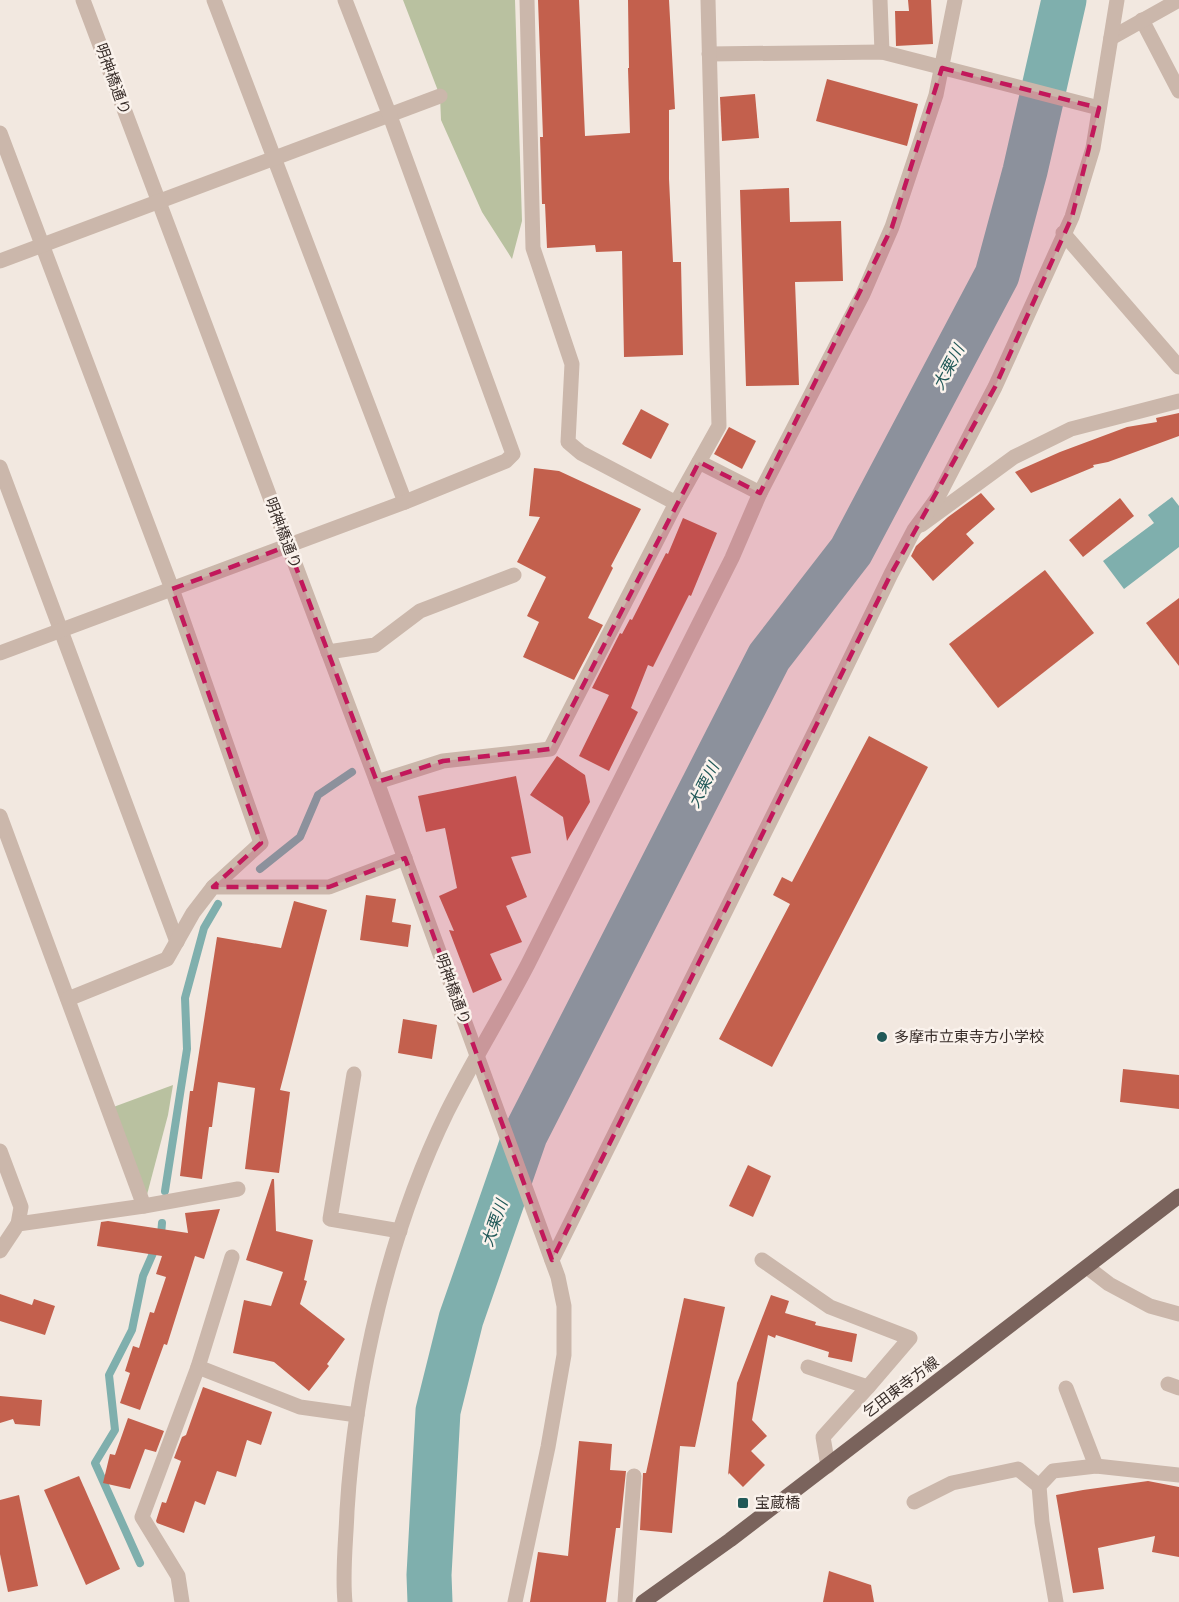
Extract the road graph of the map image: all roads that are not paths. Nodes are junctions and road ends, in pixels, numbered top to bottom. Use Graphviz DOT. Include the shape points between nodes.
graph roads {
  1 [pos="83,0"];
  2 [pos="214,0"];
  3 [pos="345,0"];
  4 [pos="527,0"];
  5 [pos="708,0"];
  6 [pos="880,0"];
  7 [pos="955,0"];
  8 [pos="1118,0"];
  9 [pos="1179,0"];
  10 [pos="1142,20"];
  11 [pos="1111,38"];
  12 [pos="882,52"];
  13 [pos="709,54"];
  14 [pos="945,69"];
  15 [pos="1179,91"];
  16 [pos="440,96"];
  17 [pos="1095,107"];
  18 [pos="390,116"];
  19 [pos="0,133"];
  20 [pos="276,158"];
  21 [pos="158,202"];
  22 [pos="1064,233"];
  23 [pos="41,246"];
  24 [pos="0,261"];
  25 [pos="1179,367"];
  26 [pos="1179,401"];
  27 [pos="699,462"];
  28 [pos="0,467"];
  29 [pos="760,493"];
  30 [pos="405,502"];
  31 [pos="676,503"];
  32 [pos="914,530"];
  33 [pos="288,546"];
  34 [pos="514,575"];
  35 [pos="172,589"];
  36 [pos="61,631"];
  37 [pos="328,652"];
  38 [pos="0,653"];
  39 [pos="378,782"];
  40 [pos="0,816"];
  41 [pos="405,858"];
  42 [pos="213,887"];
  43 [pos="177,942"];
  44 [pos="68,999"];
  45 [pos="479,1062"];
  46 [pos="354,1074"];
  47 [pos="0,1150"];
  48 [pos="238,1189"];
  49 [pos="1179,1196"];
  50 [pos="144,1206"];
  51 [pos="18,1224"];
  52 [pos="400,1232"];
  53 [pos="1,1249"];
  54 [pos="232,1257"];
  55 [pos="551,1257"];
  56 [pos="762,1260"];
  57 [pos="1087,1267"];
  58 [pos="1179,1314"];
  59 [pos="808,1366"];
  60 [pos="198,1367"];
  61 [pos="868,1387"];
  62 [pos="1066,1388"];
  63 [pos="357,1415"];
  64 [pos="828,1466"];
  65 [pos="1096,1466"];
  66 [pos="1179,1475"];
  67 [pos="634,1476"];
  68 [pos="1039,1486"];
  69 [pos="914,1502"];
  70 [pos="182,1602"];
  71 [pos="345,1602"];
  72 [pos="515,1602"];
  73 [pos="625,1602"];
  74 [pos="643,1602"];
  75 [pos="1056,1602"];
  1 -- 21 [label="street, 明神橋通り"];
  2 -- 20 [label="street"];
  3 -- 18 [label="street"];
  4 -- 31 [label="street" via="533,248 572,364 568,442 581,453"];
  5 -- 13 [label="street"];
  6 -- 12 [label="street"];
  7 -- 14 [label="street"];
  8 -- 11 [label="street"];
  9 -- 10 [label="street"];
  10 -- 11 [label="street"];
  10 -- 15 [label="street"];
  11 -- 17 [label="street"];
  12 -- 13 [label="street"];
  12 -- 14 [label="street"];
  13 -- 27 [label="street" via="719,426"];
  14 -- 17 [label="street"];
  14 -- 29 [label="street" via="892,227 839,341"];
  16 -- 18 [label="street"];
  17 -- 22 [label="street" via="1093,148"];
  18 -- 20 [label="street"];
  18 -- 30 [label="street" via="513,454 506,461"];
  19 -- 23 [label="street"];
  20 -- 21 [label="street"];
  20 -- 30 [label="street"];
  21 -- 23 [label="street"];
  21 -- 33 [label="street, 明神橋通り"];
  22 -- 25 [label="street"];
  22 -- 32 [label="street" via="995,387 938,497"];
  23 -- 24 [label="street"];
  23 -- 35 [label="street"];
  26 -- 32 [label="street" via="1071,429 1014,457"];
  27 -- 29 [label="street"];
  27 -- 31 [label="street"];
  28 -- 36 [label="street"];
  29 -- 45 [label="street" via="711,601"];
  30 -- 33 [label="street"];
  31 -- 39 [label="street" via="550,749 443,761"];
  32 -- 55 [label="street"];
  33 -- 35 [label="street"];
  33 -- 37 [label="street, 明神橋通り"];
  34 -- 37 [label="street" via="420,611 375,645"];
  35 -- 36 [label="street"];
  35 -- 42 [label="street" via="261,843"];
  36 -- 38 [label="street"];
  36 -- 43 [label="street"];
  37 -- 39 [label="street, 明神橋通り"];
  39 -- 41 [label="street, 明神橋通り"];
  40 -- 44 [label="street"];
  41 -- 42 [label="street" via="329,887"];
  41 -- 45 [label="street, 明神橋通り"];
  42 -- 43 [label="street"];
  43 -- 44 [label="street" via="167,959"];
  44 -- 50 [label="street"];
  45 -- 52 [label="street" via="447,1113"];
  45 -- 55 [label="street, 明神橋通り"];
  46 -- 52 [label="street" via="330,1219"];
  47 -- 51 [label="street" via="21,1207"];
  48 -- 50 [label="street"];
  49 -- 57 [label="main road, 乞田東寺方線"];
  50 -- 51 [label="street"];
  51 -- 53 [label="street"];
  52 -- 63 [label="street" via="374,1327"];
  54 -- 60 [label="street"];
  55 -- 72 [label="street, 明神橋通り" via="564,1306 564,1355"];
  56 -- 61 [label="street" via="830,1307 910,1338"];
  57 -- 58 [label="street" via="1150,1306"];
  57 -- 64 [label="main road, 乞田東寺方線"];
  59 -- 61 [label="street"];
  60 -- 63 [label="street" via="300,1407"];
  60 -- 70 [label="street" via="142,1517 178,1576"];
  61 -- 64 [label="street" via="823,1437"];
  62 -- 65 [label="street"];
  63 -- 71 [label="street" via="349,1489"];
  64 -- 74 [label="main road, 乞田東寺方線"];
  65 -- 66 [label="street"];
  65 -- 68 [label="street" via="1053,1471"];
  67 -- 73 [label="street"];
  68 -- 69 [label="street" via="1018,1468 952,1483"];
  68 -- 75 [label="street"];
}
